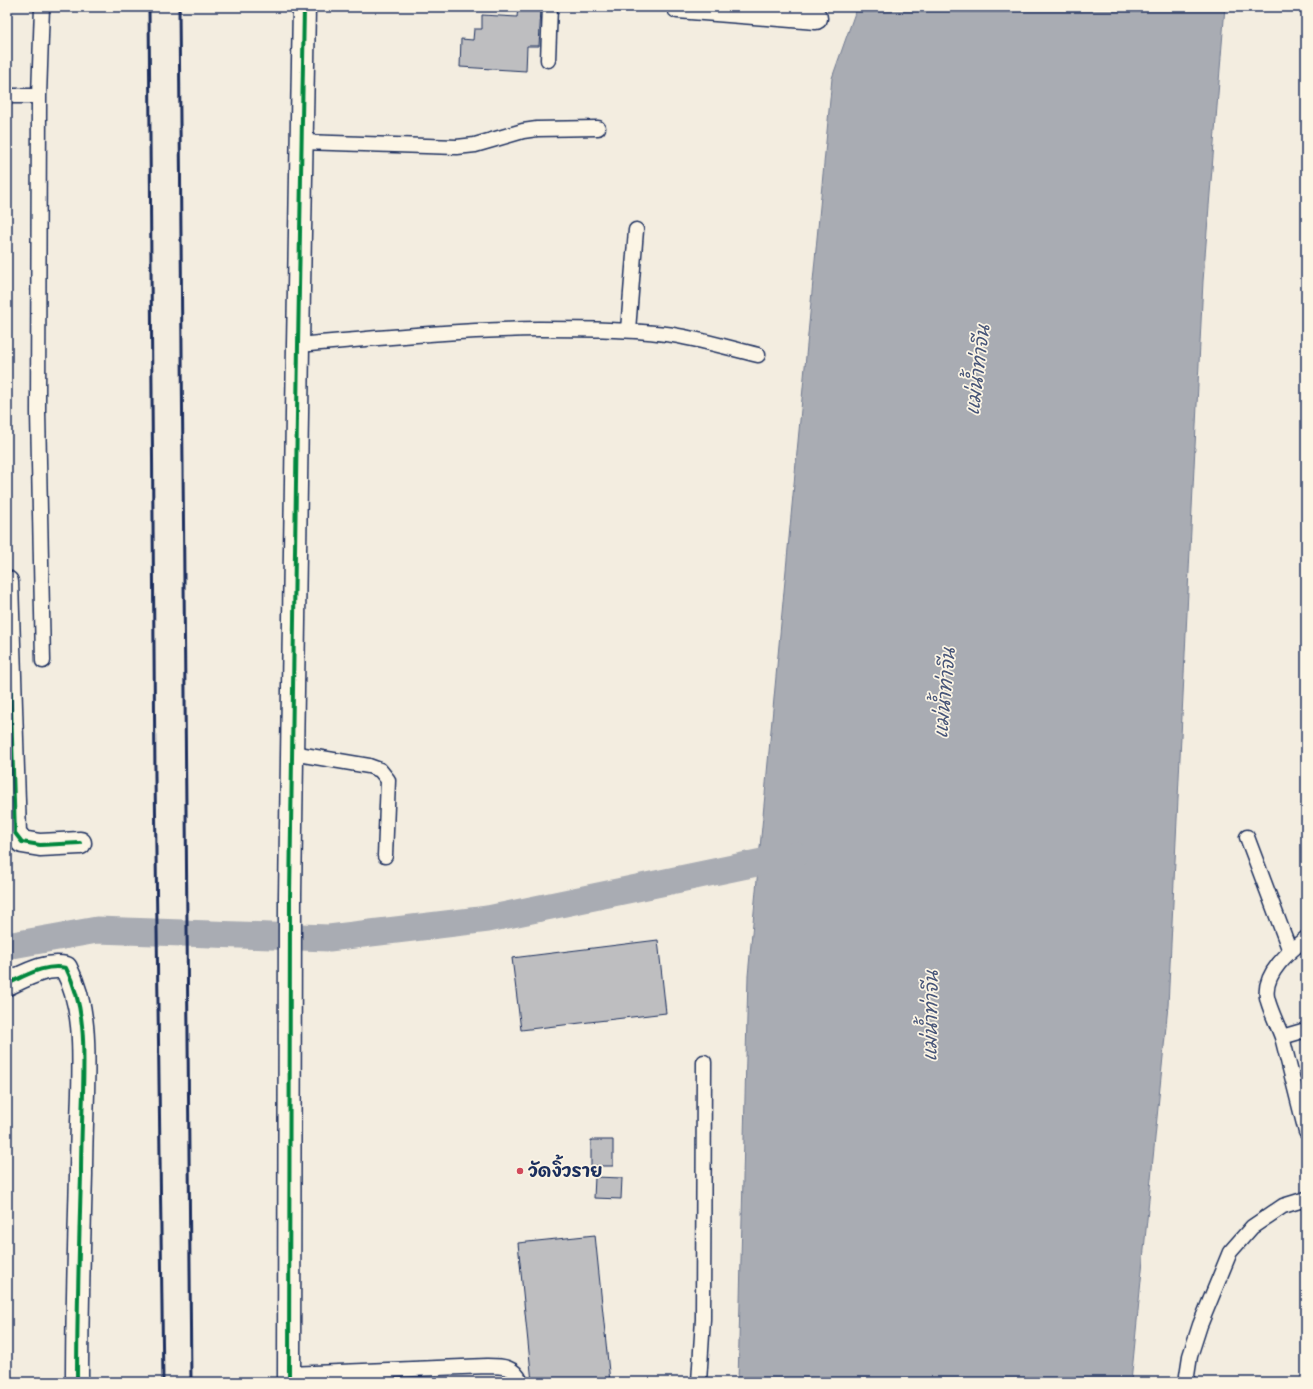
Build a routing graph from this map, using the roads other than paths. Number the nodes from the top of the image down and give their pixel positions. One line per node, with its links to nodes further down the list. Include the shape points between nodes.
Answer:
1 (42, 7): 8 (lane)
2 (304, 7): 10 (street)
3 (550, 7): 6 (lane)
4 (678, 7): 5 (street)
5 (816, 18)
6 (548, 60)
7 (7, 96): 8 (lane)
8 (39, 96): 16 (lane, via 38,412)
9 (598, 128): 10 (lane, via 537,129 457,147)
10 (302, 142): 13 (street)
11 (636, 230): 12 (lane)
12 (628, 330): 13 (lane, via 486,330); 14 (lane, via 668,334)
13 (298, 345): 18 (street)
14 (758, 355)
15 (7, 582): 17 (street)
16 (43, 661)
17 (10, 750): 20 (street, via 15,833 22,842 40,846)
18 (292, 753): 21 (lane, via 380,770 388,780); 30 (street)
19 (1247, 836): 23 (lane)
20 (80, 842)
21 (385, 856)
22 (1306, 938): 23 (lane)
23 (1290, 951): 26 (lane, via 1275,968 1268,982 1267,996)
24 (7, 984): 31 (street, via 48,967 66,968 73,982 81,1013 84,1066)
25 (1306, 1030): 26 (lane)
26 (1282, 1037): 28 (lane)
27 (704, 1062): 33 (lane, via 703,1319)
28 (1306, 1132)
29 (1306, 1199): 34 (lane, via 1283,1206 1252,1227 1230,1252 1200,1325 1190,1356)
30 (289, 1378): 32 (lane, via 505,1366 517,1374)
31 (77, 1382)
32 (521, 1382)
33 (699, 1382)
34 (1186, 1382)

